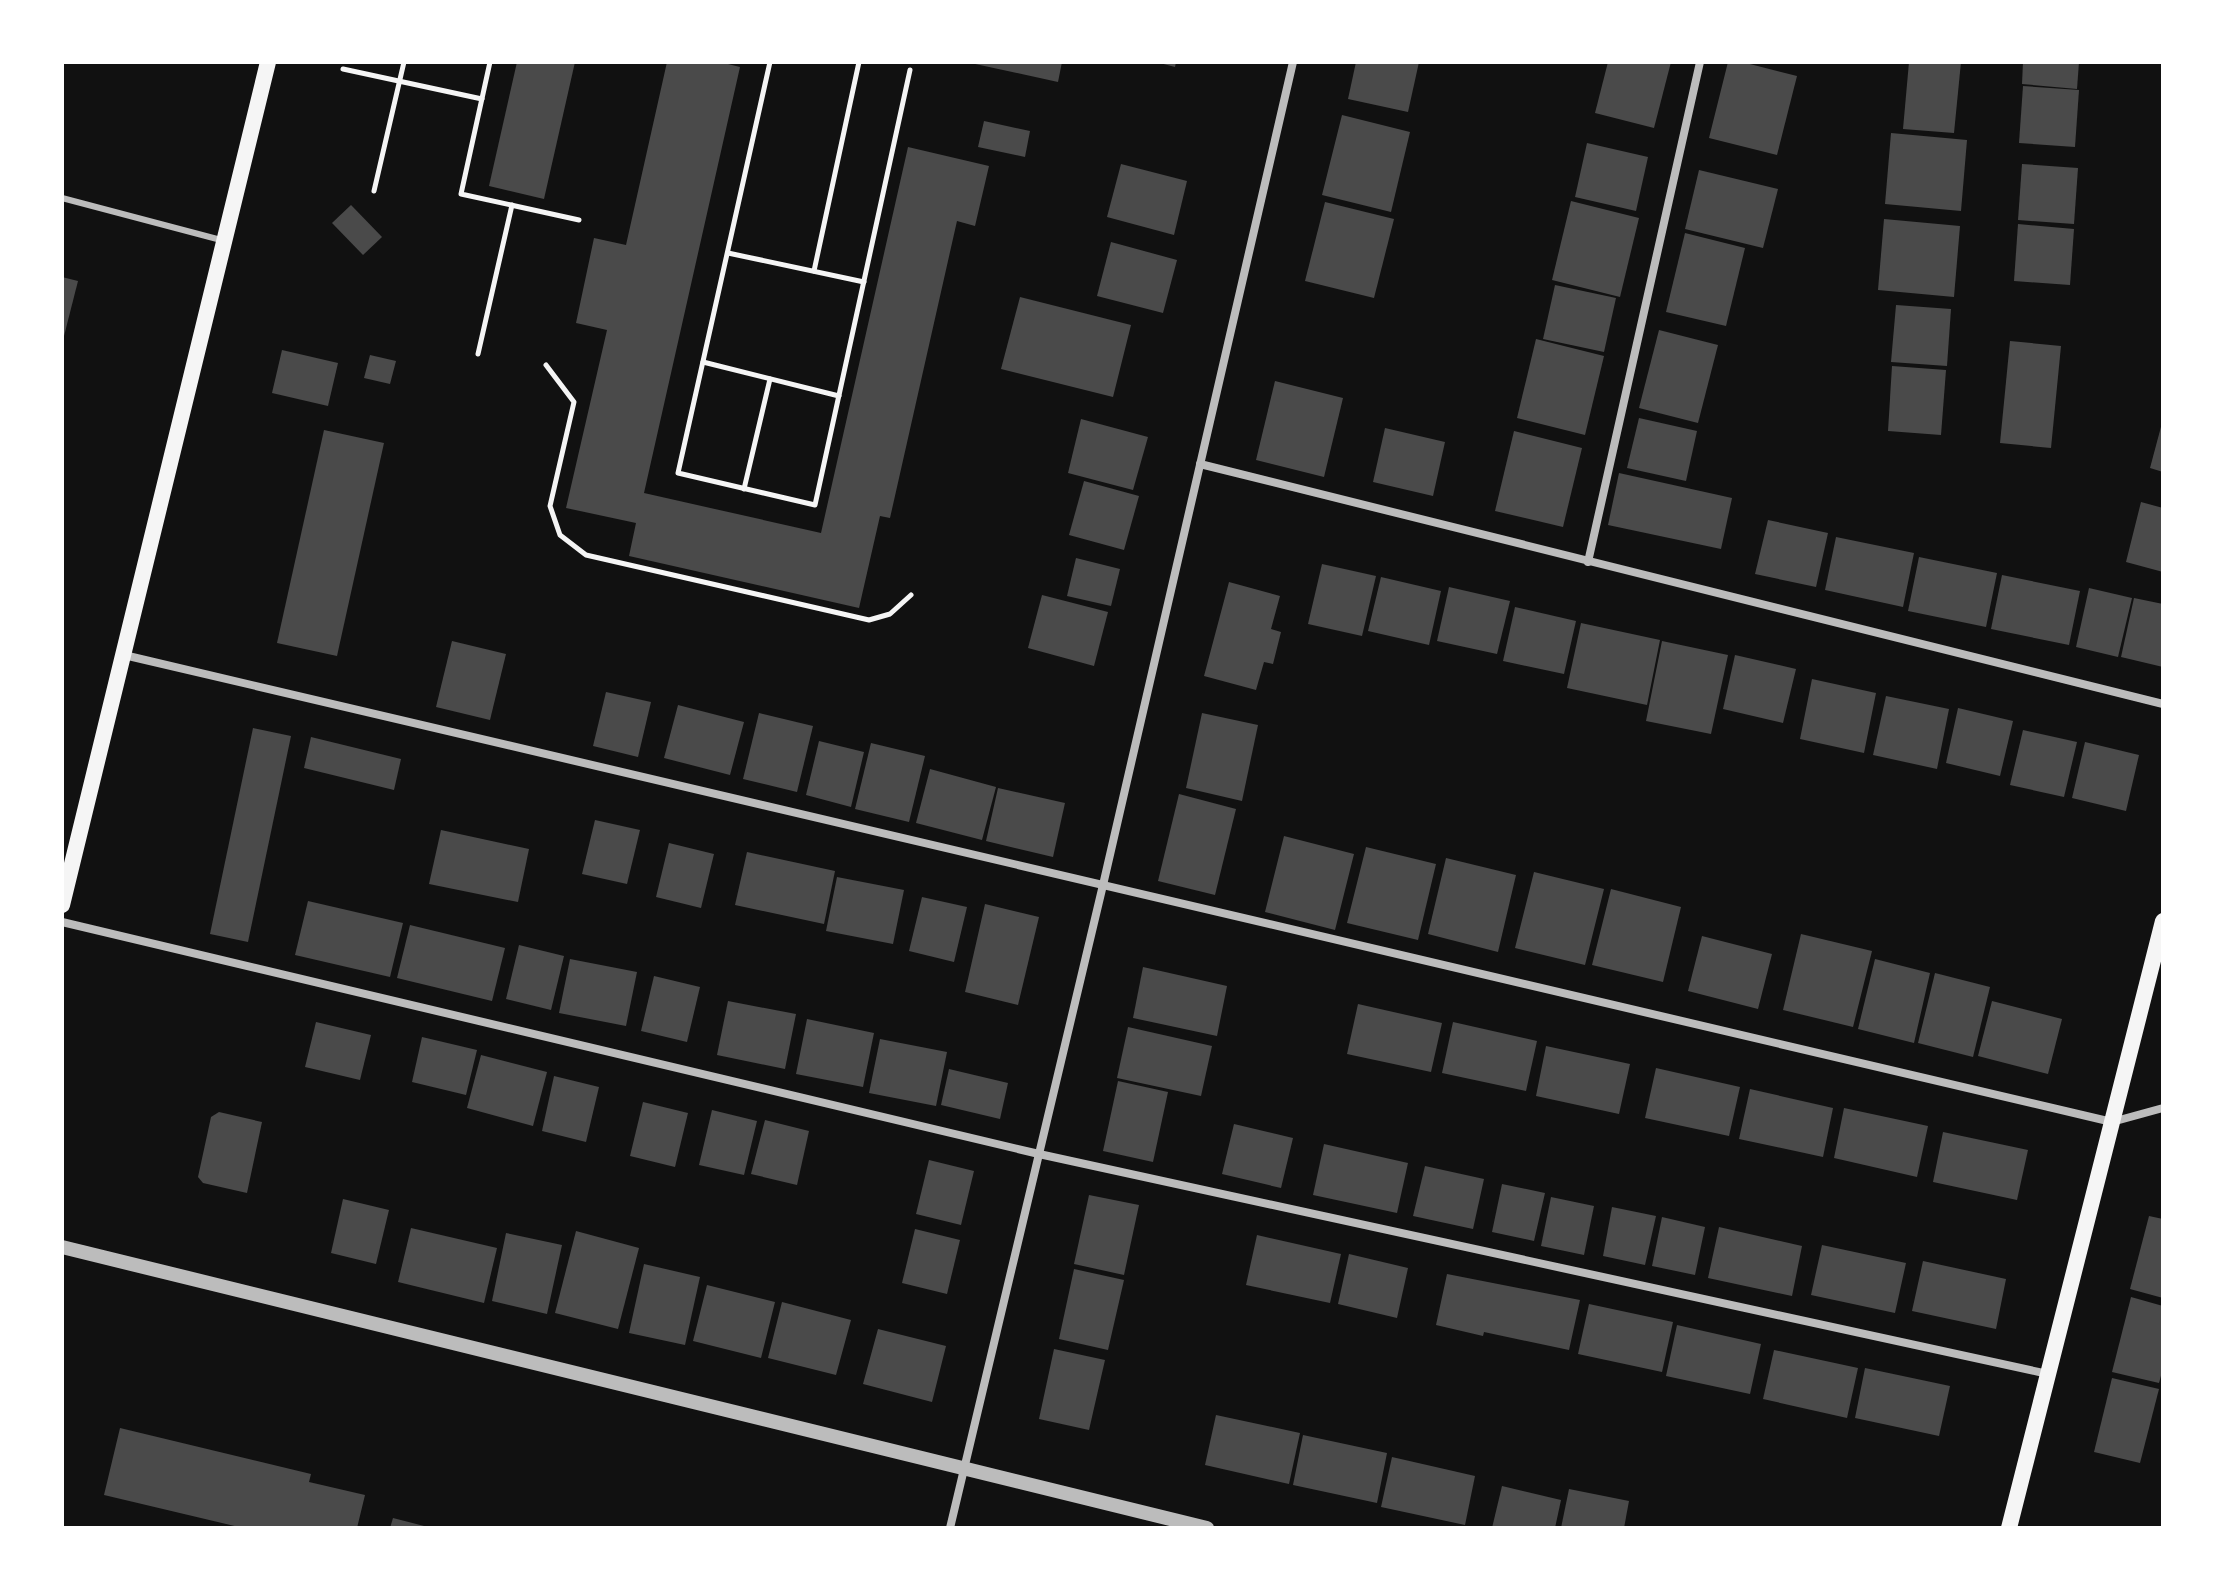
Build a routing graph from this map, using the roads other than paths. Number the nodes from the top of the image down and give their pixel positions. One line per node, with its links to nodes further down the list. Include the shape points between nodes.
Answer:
1 (268, 62): 5 (main road)
2 (1293, 62): 6 (street)
3 (1700, 62): 7 (street)
4 (62, 198): 5 (lane)
5 (224, 241): 8 (main road)
6 (1200, 464): 7 (street); 10 (street)
7 (1588, 562): 9 (street)
8 (123, 655): 10 (street); 11 (main road)
9 (2163, 704)
10 (1103, 885): 15 (street); 16 (street)
11 (62, 905)
12 (2163, 921): 15 (main road)
13 (62, 922): 16 (street)
14 (2163, 1108): 15 (street)
15 (2112, 1122): 18 (main road)
16 (1039, 1154): 18 (street); 19 (street)
17 (62, 1247): 19 (street)
18 (2048, 1374): 22 (main road)
19 (964, 1467): 20 (street); 21 (street)
20 (950, 1528)
21 (1207, 1528)
22 (2009, 1528)

